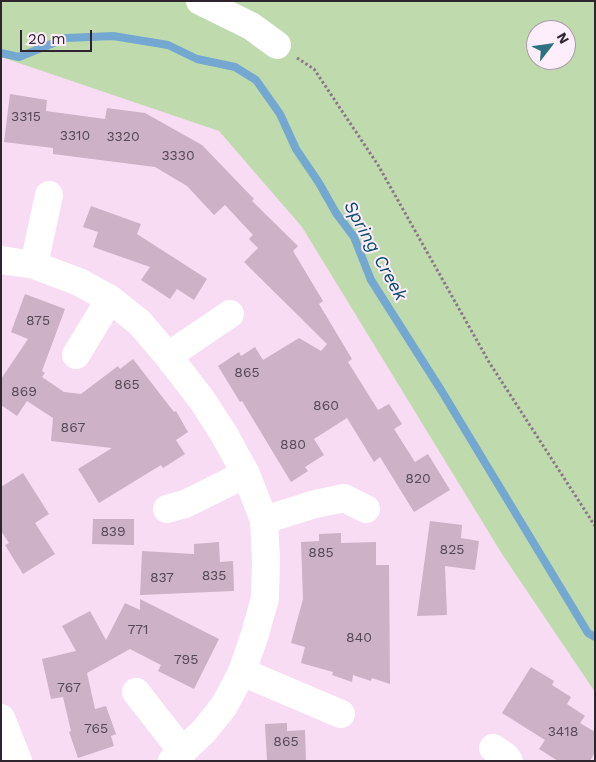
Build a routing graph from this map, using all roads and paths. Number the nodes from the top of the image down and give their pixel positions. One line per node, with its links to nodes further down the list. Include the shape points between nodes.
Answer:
1 (200, 1): 2 (street, via 251,26)
2 (277, 45): 14 (path, via 314,69 378,165 489,362)
3 (49, 195): 5 (street)
4 (1, 260): 5 (street)
5 (34, 265): 6 (street, via 79,282)
6 (110, 299): 8 (street); 9 (street, via 140,323)
7 (230, 314): 9 (street)
8 (76, 355)
9 (168, 356): 10 (street, via 202,400)
10 (246, 474): 11 (street, via 185,504); 13 (street)
11 (166, 509)
12 (366, 509): 13 (street, via 344,498)
13 (264, 520): 15 (street, via 265,598)
14 (595, 526)
15 (242, 672): 17 (street); 19 (street, via 224,706)
16 (136, 692): 19 (street)
17 (340, 714)
18 (1, 718): 20 (street)
19 (178, 756)
20 (18, 761)

